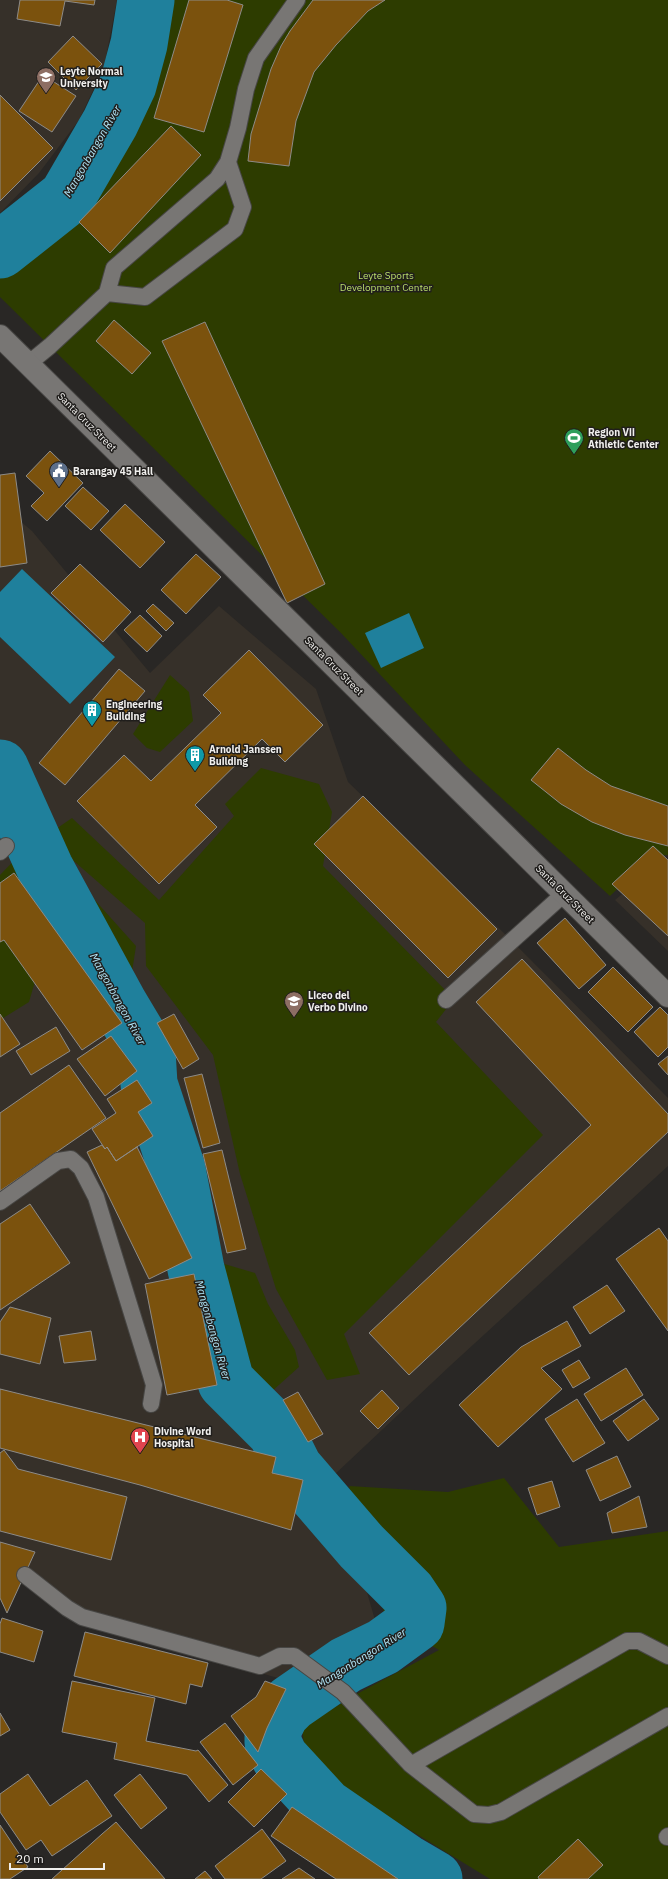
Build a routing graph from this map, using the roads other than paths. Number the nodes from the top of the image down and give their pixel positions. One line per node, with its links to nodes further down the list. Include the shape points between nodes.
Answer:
1 (296, 0): 2 (lane, via 256,58)
2 (228, 162): 3 (lane, via 217,179 114,268); 3 (lane, via 243,207 235,229 144,297)
3 (107, 293): 5 (lane)
4 (0, 336): 5 (street, Santa Cruz Street)
5 (28, 364): 6 (street, Santa Cruz Street)
6 (565, 893): 7 (street, Santa Cruz Street); 8 (lane)
7 (668, 996)
8 (446, 1000)
9 (0, 1202): 10 (lane, via 58,1161 71,1159 81,1168 96,1197 154,1385)
10 (151, 1404)
11 (25, 1575): 14 (lane, via 82,1617 260,1666 280,1656 294,1656 343,1692)
12 (668, 1656): 14 (lane, via 639,1641 627,1641)
13 (668, 1716): 14 (lane, via 501,1812 488,1815 474,1814)
14 (411, 1765)

